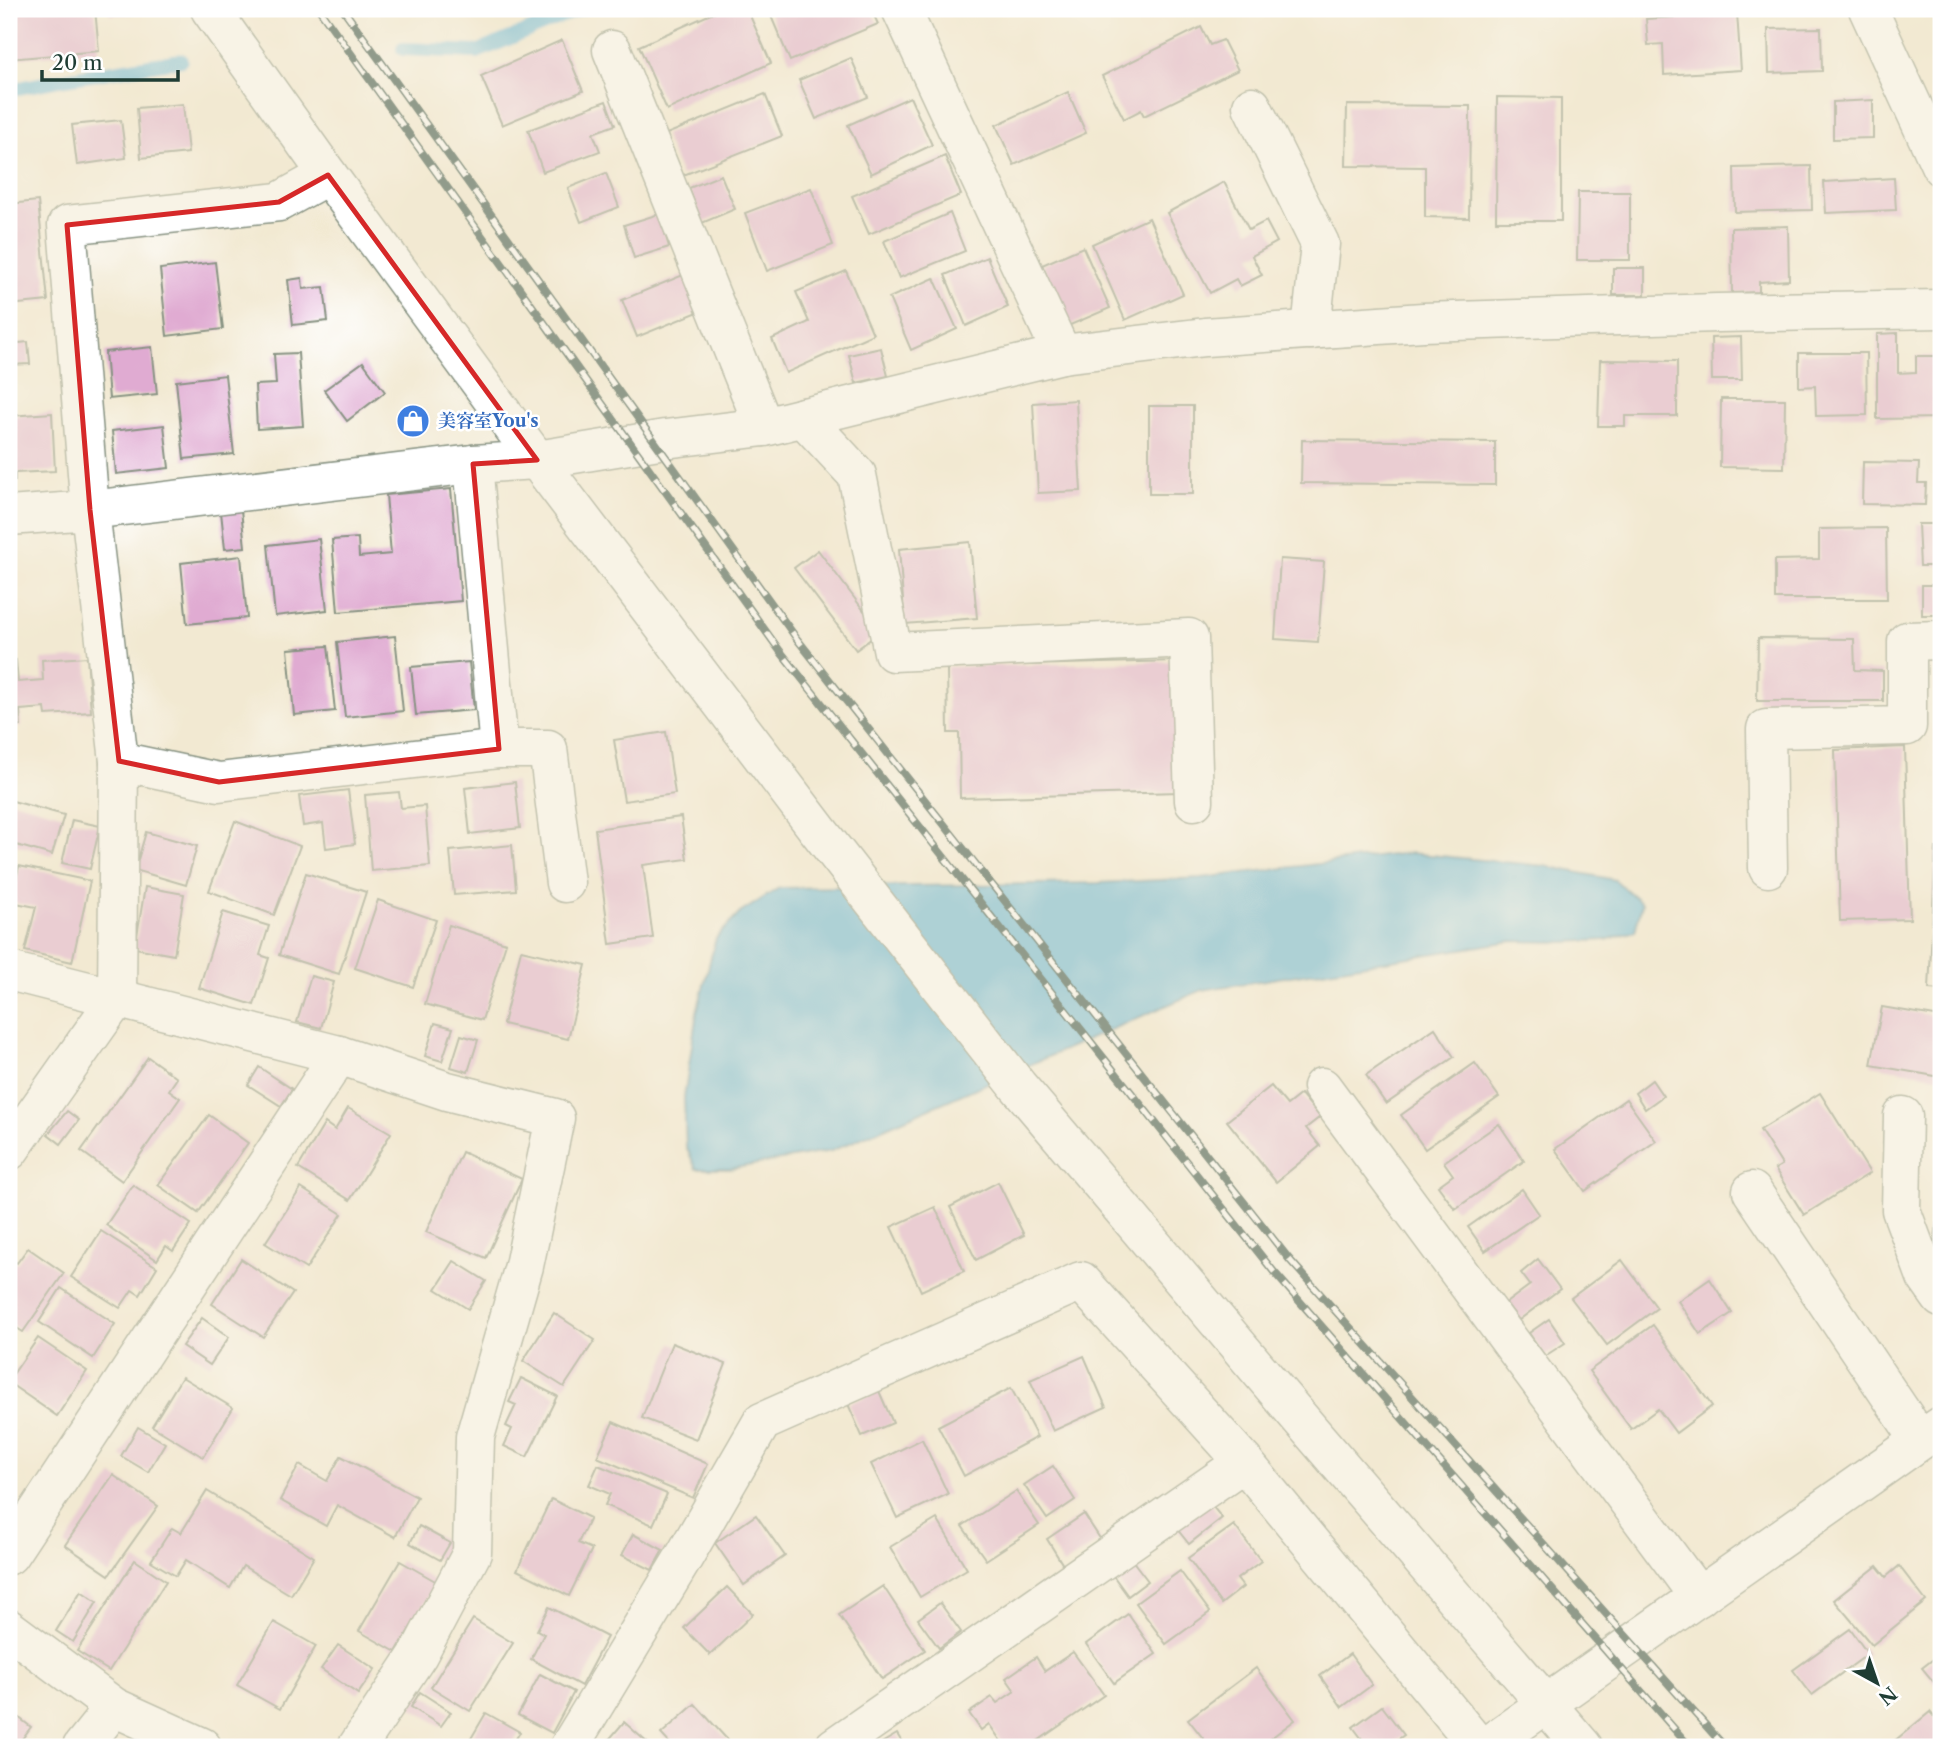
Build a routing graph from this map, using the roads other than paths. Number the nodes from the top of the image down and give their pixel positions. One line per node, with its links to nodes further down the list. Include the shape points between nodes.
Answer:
1 (210, 9): 7 (street)
2 (901, 9): 10 (street)
3 (1868, 9): 6 (street)
4 (612, 50): 12 (street)
5 (1252, 106): 9 (street, via 1320,244)
6 (1941, 167)
7 (328, 175): 13 (street); 15 (street, via 279,202 67,225)
8 (1941, 309): 9 (street, via 1436,321)
9 (1311, 330): 10 (street)
10 (1062, 354): 11 (street)
11 (803, 416): 12 (street); 20 (street, via 857,475 892,652 1189,638)
12 (764, 427): 13 (street)
13 (537, 460): 14 (street); 36 (street, via 1018,1086)
14 (473, 464): 15 (street); 18 (street)
15 (90, 510): 16 (street); 19 (street)
16 (9, 516)
17 (1941, 640): 21 (street, via 1907,641 1908,726 1766,729)
18 (499, 749): 19 (street, via 219,782); 22 (street, via 548,749)
19 (119, 761): 24 (street)
20 (1194, 801)
21 (1768, 868)
22 (565, 883)
23 (9, 971): 24 (street)
24 (117, 999): 25 (street); 28 (street)
25 (340, 1055): 33 (street); 40 (street, via 446,1091 555,1118 524,1266 475,1437 472,1553 418,1655)
26 (1322, 1087): 34 (street)
27 (1903, 1116): 30 (street, via 1901,1210 1926,1278)
28 (9, 1151)
29 (1752, 1191): 31 (street)
30 (1941, 1298)
31 (1931, 1433): 34 (street)
32 (1244, 1462): 41 (street, via 1081,1281 762,1422); 42 (street); 43 (street)
33 (9, 1555)
34 (1699, 1597): 36 (street)
35 (9, 1629): 37 (street)
36 (1546, 1705): 44 (street); 45 (street)
37 (114, 1707): 38 (street); 39 (street)
38 (82, 1747)
39 (202, 1747)
40 (357, 1747)
41 (569, 1747)
42 (834, 1747)
43 (1479, 1747)
44 (1485, 1747)
45 (1583, 1747)

